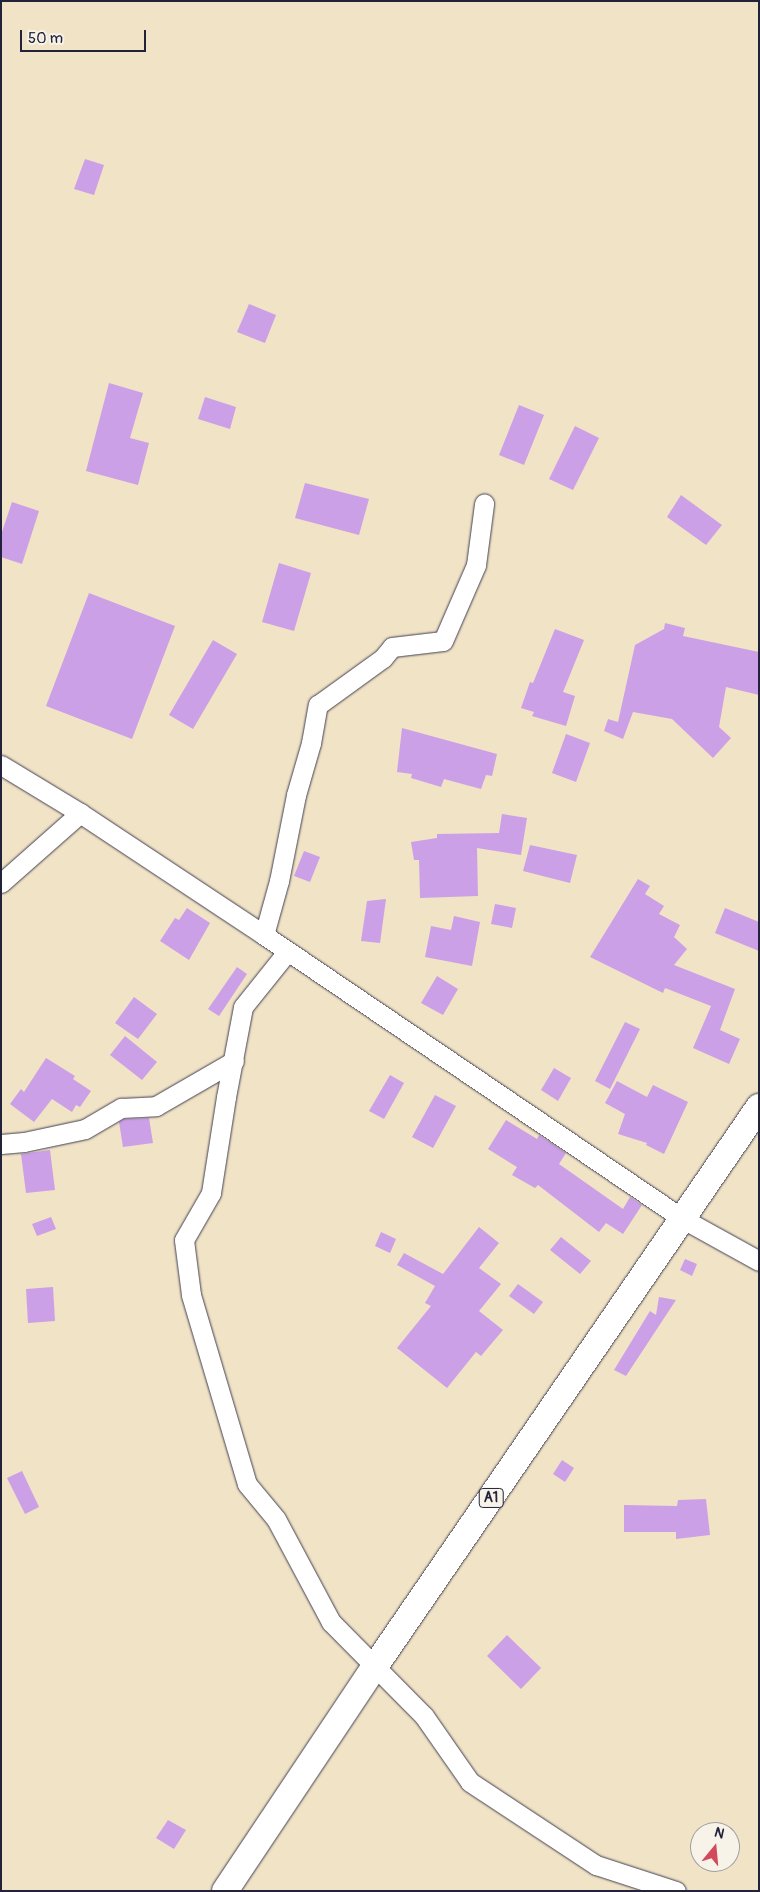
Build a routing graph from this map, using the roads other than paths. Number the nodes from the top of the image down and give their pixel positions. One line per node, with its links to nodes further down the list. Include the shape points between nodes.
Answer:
1 (484, 504): 5 (street, via 476,565 443,641 392,647 384,658 318,706)
2 (1, 765): 3 (street)
3 (80, 813): 4 (street); 5 (street)
4 (1, 883)
5 (264, 935): 6 (street)
6 (287, 952): 7 (street, via 243,1007); 10 (street)
7 (234, 1061): 9 (street, via 156,1106 121,1108 84,1129); 12 (street, via 211,1193 184,1240 190,1294 247,1484 276,1518 331,1622)
8 (759, 1107): 10 (highway, A1)
9 (1, 1144)
10 (683, 1219): 11 (street); 12 (highway, A1)
11 (759, 1261)
12 (376, 1665): 13 (highway, A1); 14 (street, via 424,1716 470,1782 596,1865)
13 (225, 1891)
14 (676, 1891)

